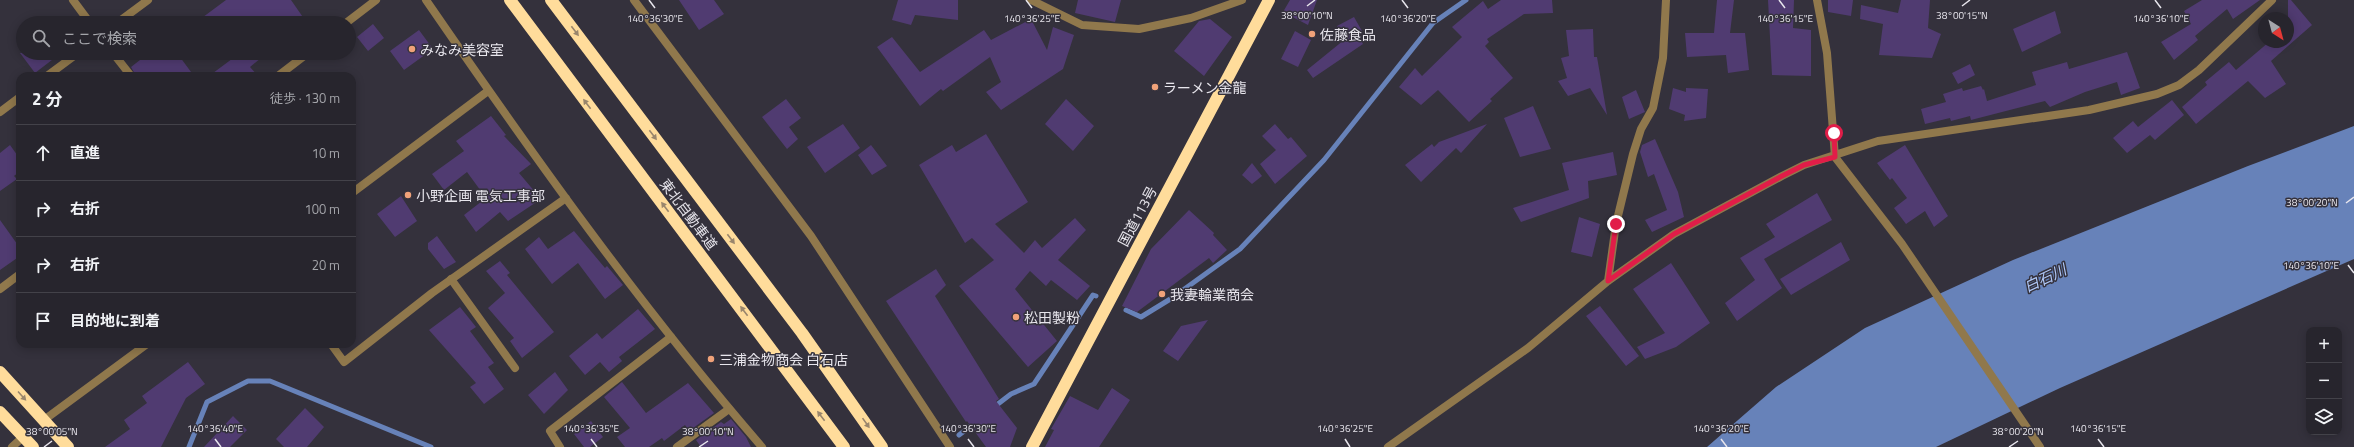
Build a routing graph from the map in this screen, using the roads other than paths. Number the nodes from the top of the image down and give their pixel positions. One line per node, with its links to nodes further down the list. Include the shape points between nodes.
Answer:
1 (73, 0): 14 (street)
2 (148, 0): 15 (street)
3 (376, 0): 16 (street)
4 (426, 0): 23 (street)
5 (510, 0): 48 (highway, 東北自動車道, one-way to 5)
6 (551, 0): 49 (highway, 東北自動車道, one-way to 49, via 802,333)
7 (634, 0): 50 (street, via 811,236)
8 (1031, 0): 9 (street, via 1082,25 1139,29 1191,18)
9 (1242, 0)
10 (1268, 0): 51 (highway, 国道113号)
11 (1666, 0): 31 (street, via 1663,58 1653,108 1641,129 1633,154 1616,224)
12 (1817, 0): 26 (street, via 1829,69)
13 (2272, 0): 26 (street, via 2199,70 2179,85 2157,94 2090,110 1878,141)
14 (85, 16)
15 (126, 16)
16 (355, 16)
17 (69, 60): 20 (street)
18 (118, 60): 21 (street)
19 (299, 60): 22 (street)
20 (53, 72)
21 (128, 72)
22 (283, 72)
23 (488, 90): 27 (street); 28 (street)
24 (16, 100): 25 (street)
25 (0, 112)
26 (1835, 157): 31 (street, via 1804,165 1787,173 1674,234); 53 (street, via 1911,258)
27 (356, 190)
28 (566, 198): 30 (street); 33 (street)
29 (16, 277): 32 (street)
30 (451, 279): 35 (street, via 344,362); 36 (street)
31 (1608, 281): 52 (street, via 1528,348)
32 (0, 289)
33 (671, 337): 38 (street); 45 (street, via 550,431)
34 (142, 348): 40 (street)
35 (333, 348)
36 (515, 368)
37 (0, 372): 40 (highway, one-way to 40)
38 (729, 409): 46 (street); 47 (street)
39 (0, 412): 41 (highway)
40 (44, 420): 44 (highway)
41 (23, 437): 42 (street); 43 (highway)
42 (12, 447)
43 (33, 447)
44 (68, 447)
45 (560, 447)
46 (677, 447)
47 (762, 447)
48 (844, 447)
49 (882, 447)
50 (950, 447)
51 (1032, 447)
52 (1388, 447)
53 (2040, 447)

